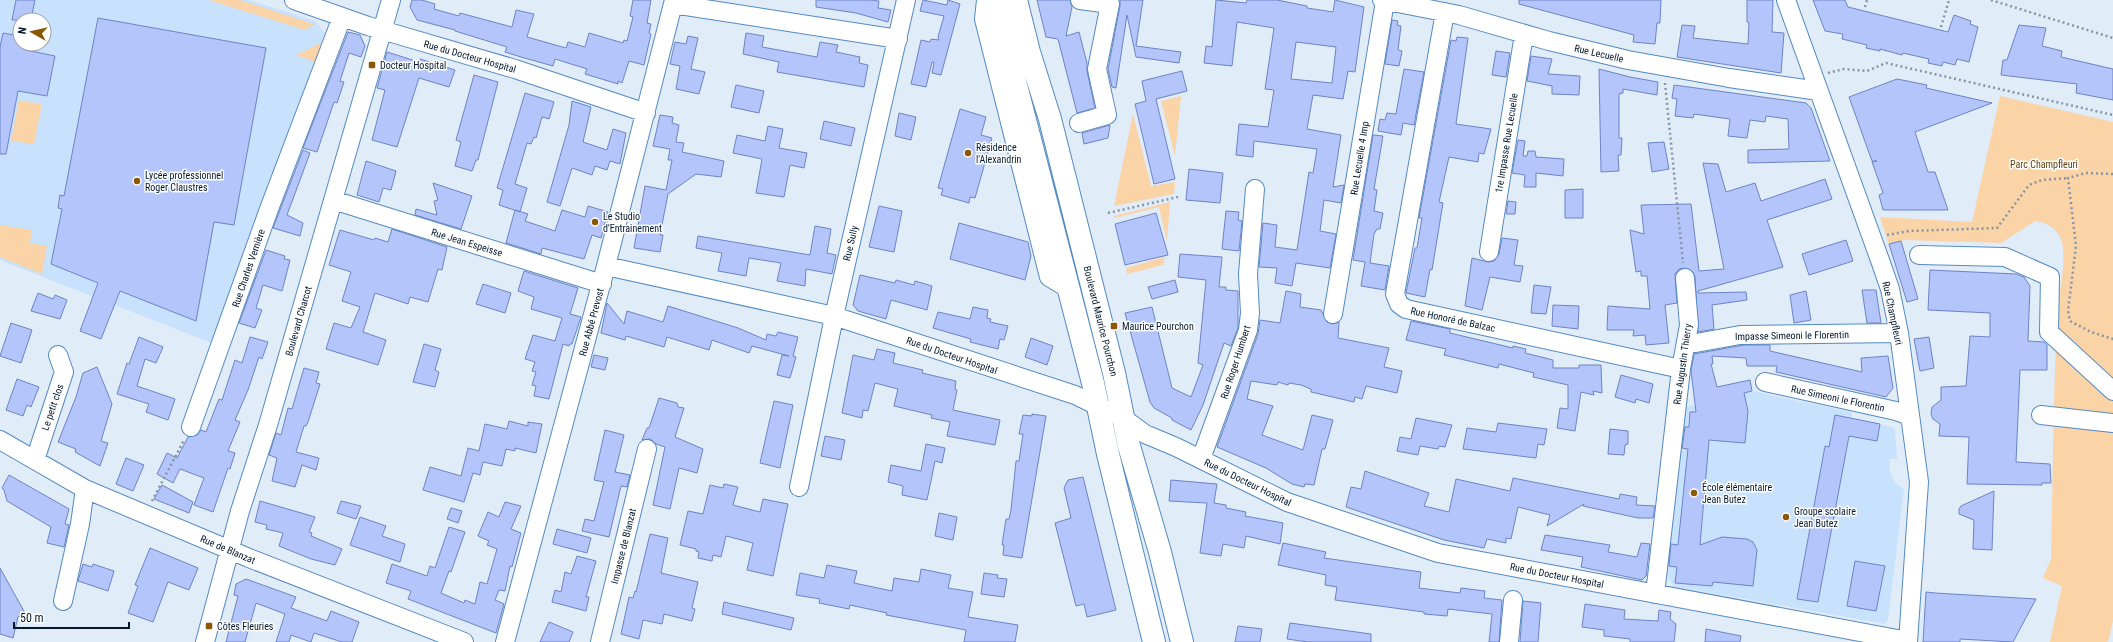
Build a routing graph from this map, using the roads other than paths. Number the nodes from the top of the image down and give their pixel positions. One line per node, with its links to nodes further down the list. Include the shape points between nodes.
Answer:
1 (294, 0): 13 (street, Rue du Docteur Hospital)
2 (390, 0): 14 (street, Boulevard Charcot)
3 (906, 0): 16 (street, Rue Sully)
4 (986, 0): 27 (street, via 984,19 1049,277)
5 (994, 0): 27 (main road)
6 (1016, 0): 39 (main road, Boulevard Maurice Pourchon, via 1050,119)
7 (1080, 0): 19 (street, via 1110,4 1097,69 1107,115)
8 (1383, 0): 11 (street, Rue Lecuelle); 28 (street, Rue Lecuelle 4 Imp)
9 (1786, 0): 17 (street, Rue Champfleuri)
10 (673, 2): 16 (street); 18 (street, Rue Abbé Prevost)
11 (1404, 3): 12 (street, Rue Lecuelle)
12 (1445, 12): 15 (street, Rue Lecuelle); 33 (street, Rue Honoré de Balzac, via 1395,294 1399,304 1406,309)
13 (342, 17): 14 (street, Rue du Docteur Hospital); 41 (street, Rue Charles Vernière, via 269,209)
14 (382, 30): 18 (street, Rue du Docteur Hospital, via 515,68); 21 (street, Boulevard Charcot)
15 (1524, 34): 17 (street, Rue Lecuelle, via 1642,63); 22 (street, 1re Impasse Rue Lecuelle)
16 (898, 40): 29 (street, Rue Sully)
17 (1817, 84): 30 (street, Rue Champfleuri, via 1890,289)
18 (646, 113): 24 (street, Rue Abbé Prevost)
19 (1079, 123)
20 (1255, 189): 44 (street, Rue Roger Humbert, via 1248,274 1248,330)
21 (333, 200): 26 (street, Rue Jean Espeisse); 48 (street, Boulevard Charcot)
22 (1489, 252)
23 (1919, 255): 35 (street, via 2005,257 2050,277 2049,332)
24 (606, 266): 26 (street, Rue Abbé Prevost); 29 (street, Rue du Docteur Hospital)
25 (1685, 278): 31 (street, Rue Augustin Thierry, via 1689,325)
26 (602, 284): 54 (street, Rue Abbé Prevost)
27 (1068, 289): 36 (main road)
28 (1333, 314)
29 (834, 316): 36 (street, Rue du Docteur Hospital); 46 (street, Rue Sully)
30 (1899, 333): 31 (street, Impasse Simeoni le Florentin, via 1740,335); 38 (street, Rue Champfleuri)
31 (1687, 343): 33 (street, Rue Augustin Thierry)
32 (58, 354): 45 (street, Le petit clos, via 64,372)
33 (1681, 369): 49 (street, Rue Augustin Thierry)
34 (1765, 382): 38 (street, Rue Simeoni le Florentin)
35 (2113, 391)
36 (1097, 404): 39 (street, Rue du Docteur Hospital); 56 (main road)
37 (2041, 415): 40 (street)
38 (1910, 416): 59 (street, Rue Champfleuri, via 1918,482)
39 (1123, 418): 44 (street, Rue du Docteur Hospital, via 1144,434); 57 (main road, Boulevard Maurice Pourchon)
40 (2113, 423)
41 (191, 427)
42 (0, 440): 45 (street, Rue de Blanzat)
43 (647, 450): 55 (street, Impasse de Blanzat)
44 (1201, 459): 49 (street, Rue du Docteur Hospital, via 1287,502 1438,553)
45 (35, 460): 47 (street, Rue de Blanzat)
46 (800, 487)
47 (85, 489): 48 (street, Rue de Blanzat); 51 (street)
48 (230, 550): 52 (street, Boulevard Charcot); 53 (street, Rue de Blanzat)
49 (1655, 594): 59 (street, Rue du Docteur Hospital)
50 (1513, 600): 58 (street)
51 (63, 601)
52 (205, 642)
53 (464, 642)
54 (505, 642)
55 (600, 642)
56 (1154, 642)
57 (1182, 642)
58 (1509, 642)
59 (1908, 642)

